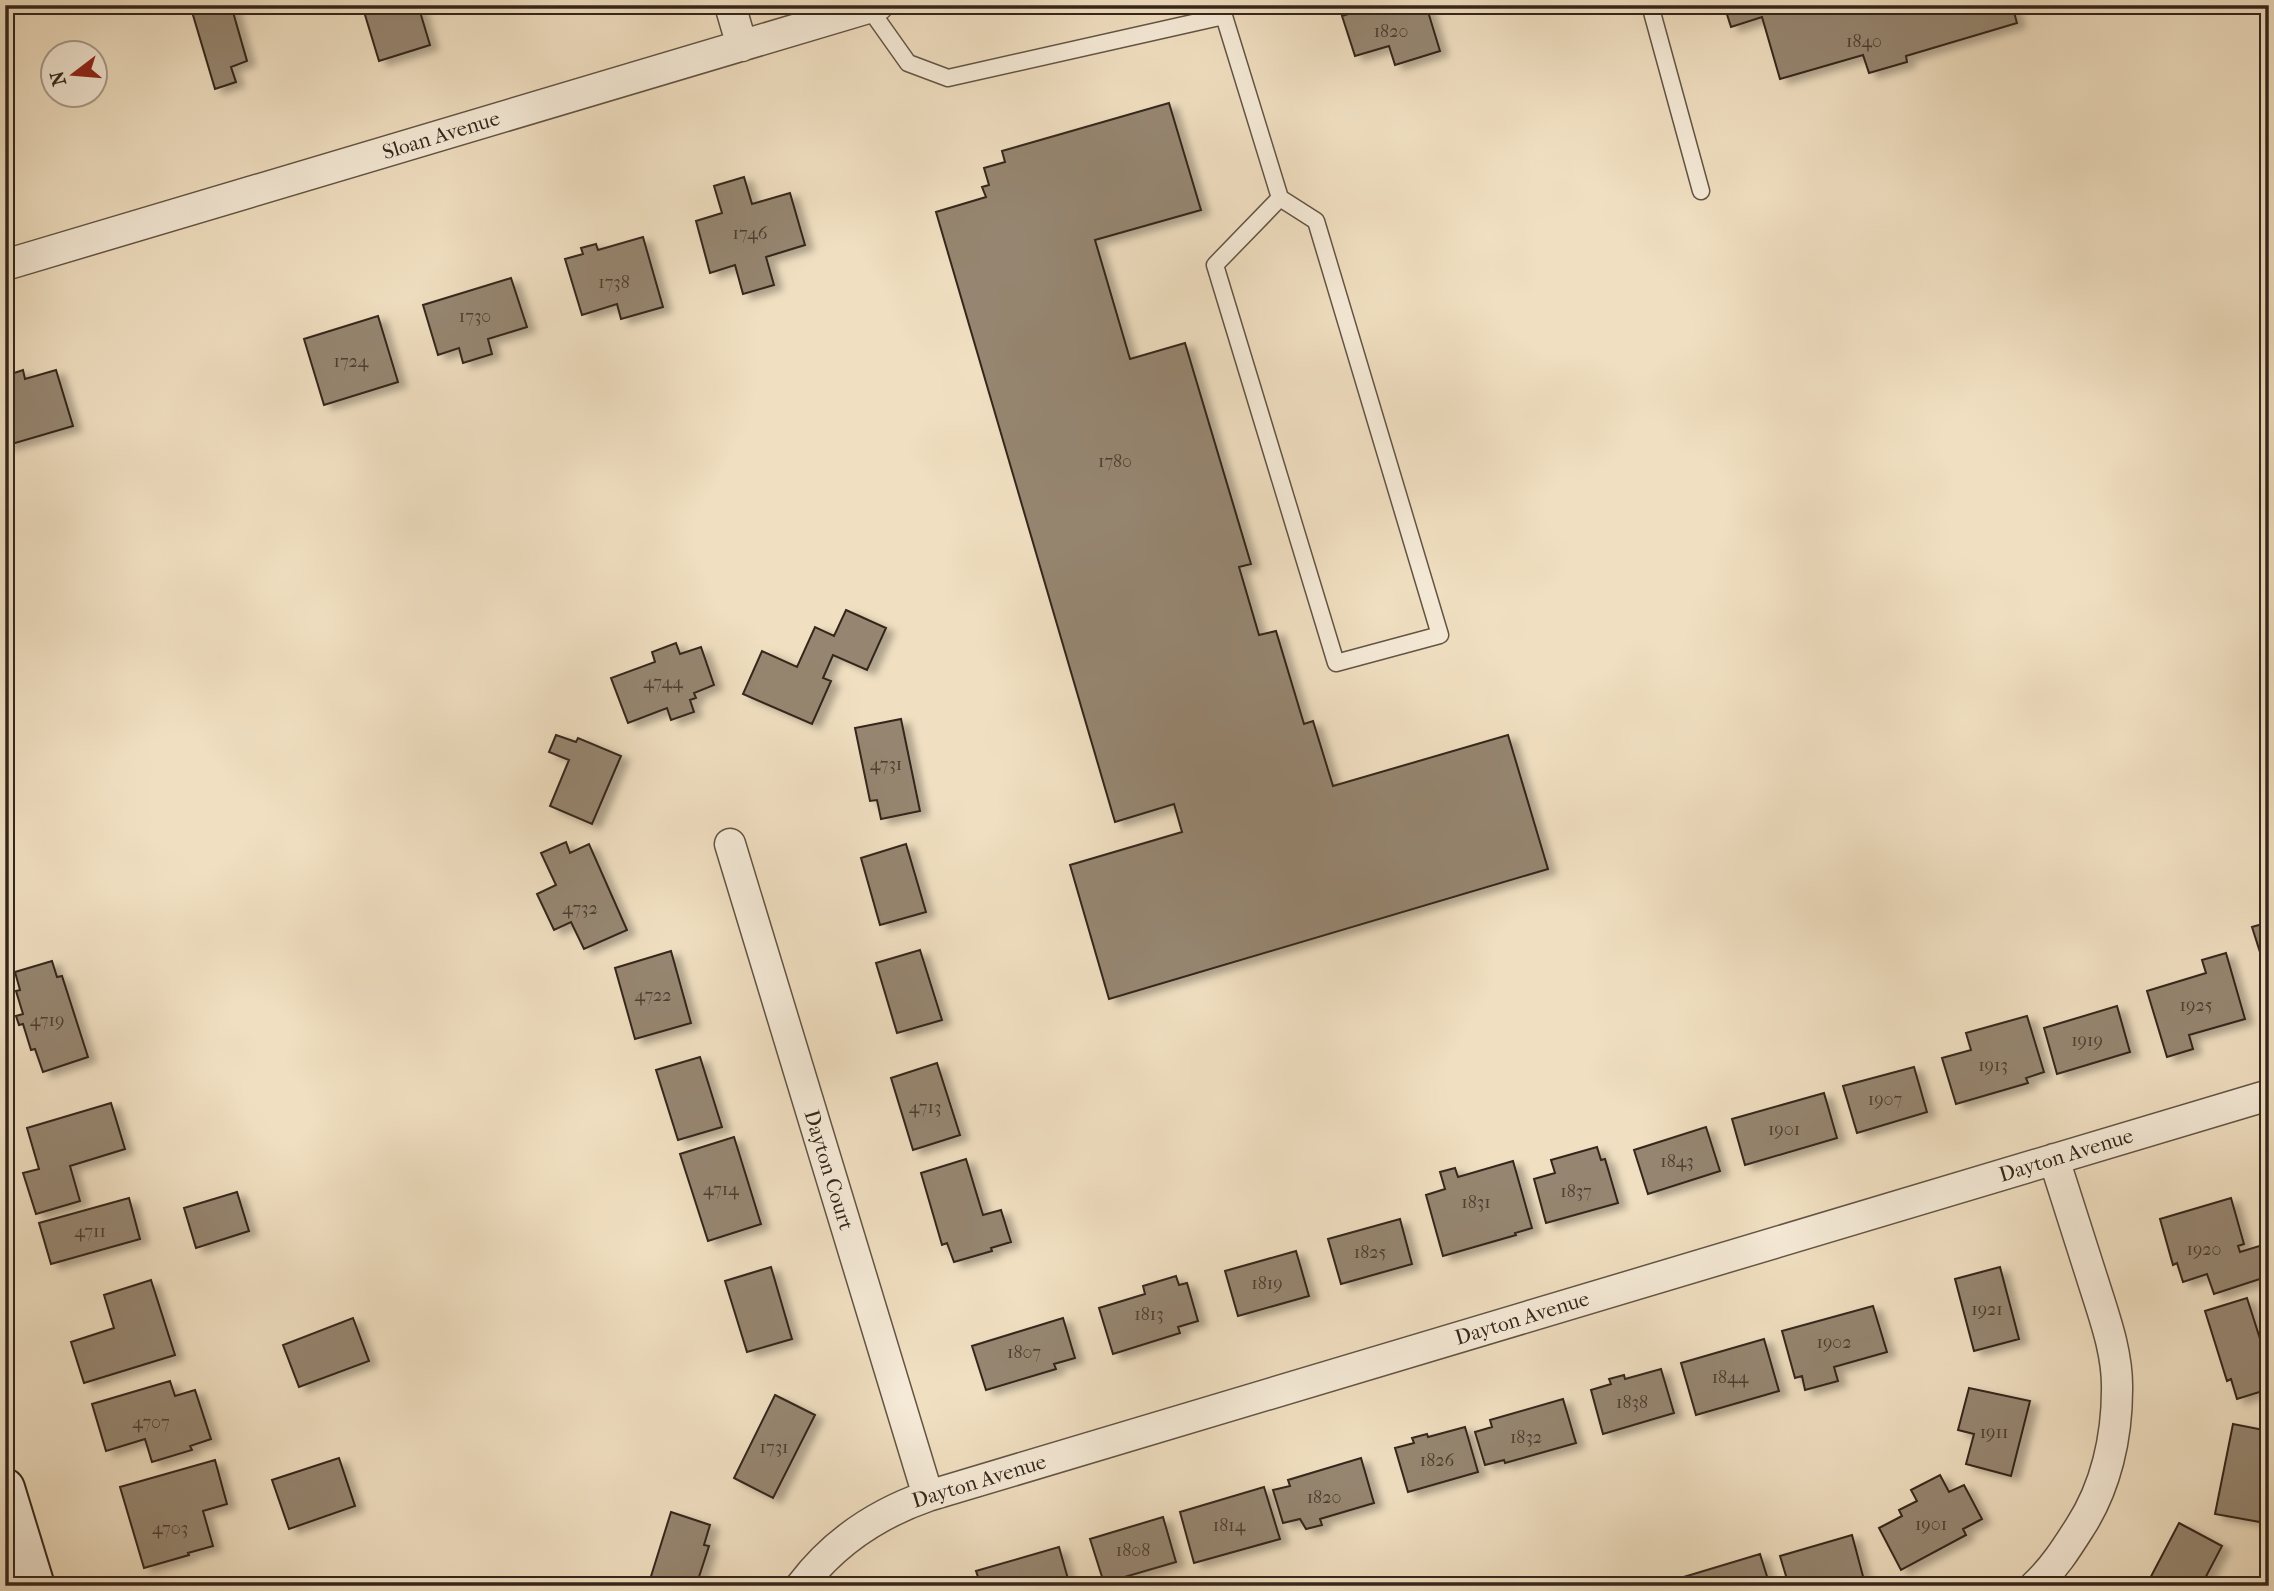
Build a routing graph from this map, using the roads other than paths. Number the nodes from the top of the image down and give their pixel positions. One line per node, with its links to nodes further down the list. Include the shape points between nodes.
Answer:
1 (730, 5): 5 (street)
2 (1650, 5): 6 (lane)
3 (874, 6): 4 (lane, via 908,64 948,78); 5 (street, Sloan Avenue)
4 (1223, 11): 7 (lane)
5 (742, 46): 8 (street, Sloan Avenue)
6 (1701, 191)
7 (1280, 198): 7 (lane, via 1317,221 1440,635 1336,663 1215,265)
8 (5, 265)
9 (730, 844): 13 (street, Dayton Court)
10 (2269, 1095): 11 (street, Dayton Avenue)
11 (2054, 1159): 13 (street, Dayton Avenue); 16 (street, via 2104,1316 2118,1388 2115,1431 2099,1492 2062,1558)
12 (5, 1488): 14 (street)
13 (928, 1496): 15 (street, Dayton Avenue, via 877,1517 848,1536)
14 (35, 1586)
15 (801, 1586)
16 (2035, 1586)

